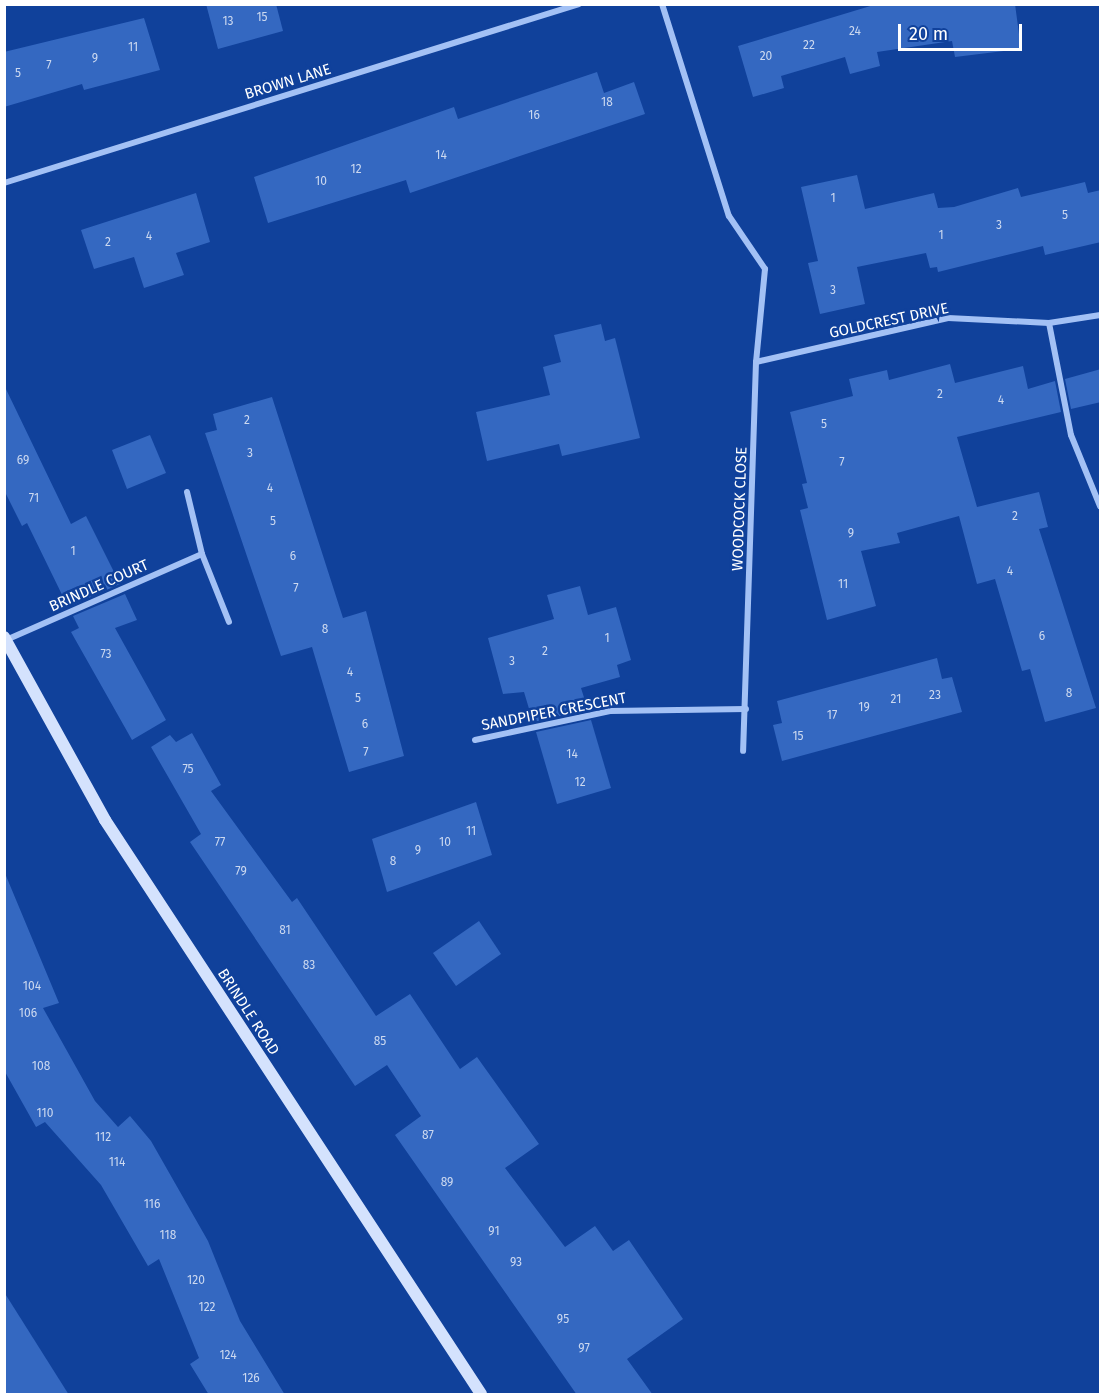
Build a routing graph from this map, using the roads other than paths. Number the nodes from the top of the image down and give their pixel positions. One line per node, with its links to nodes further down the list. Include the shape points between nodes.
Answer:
1 (579, 4): 3 (street, BROWN LANE)
2 (662, 4): 6 (street, WOODCOCK CLOSE, via 729,216 765,268)
3 (4, 183)
4 (1101, 315): 5 (street, GOLDCREST DRIVE)
5 (1049, 323): 6 (street, GOLDCREST DRIVE, via 948,318); 8 (street, via 1071,435)
6 (756, 362): 12 (street, WOODCOCK CLOSE)
7 (187, 492): 9 (street)
8 (1101, 506)
9 (202, 554): 10 (street); 11 (street, BRINDLE COURT)
10 (229, 622)
11 (5, 639): 15 (street, BRINDLE ROAD, via 105,820)
12 (746, 709): 13 (street, SANDPIPER CRESCENT, via 610,711); 14 (street, WOODCOCK CLOSE)
13 (476, 740)
14 (743, 751)
15 (481, 1395)

